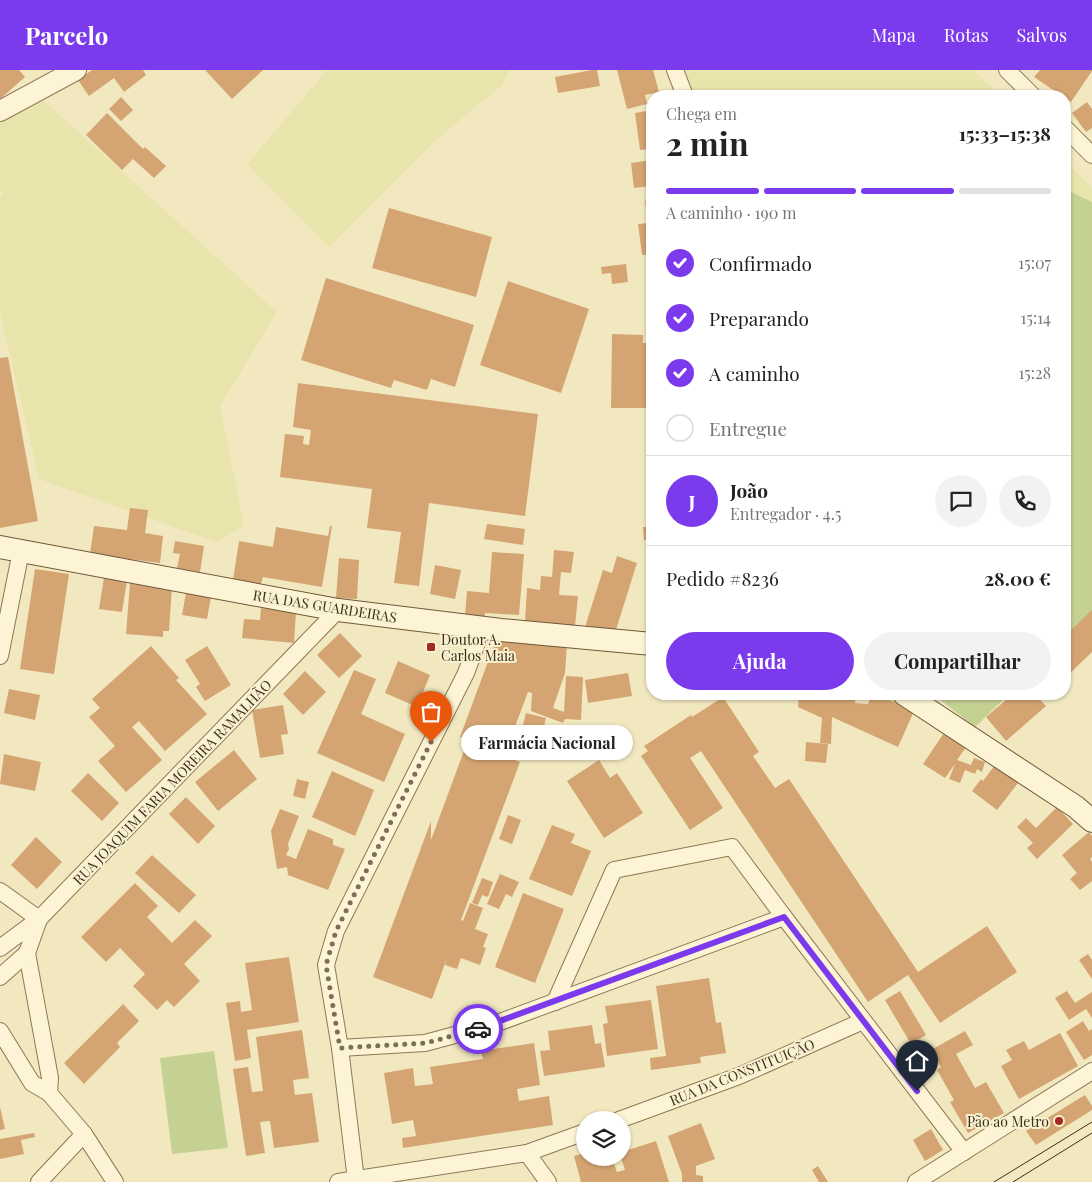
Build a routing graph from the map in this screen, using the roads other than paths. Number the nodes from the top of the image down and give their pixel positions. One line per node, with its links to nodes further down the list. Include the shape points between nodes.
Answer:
1 (76, 70): 6 (street)
2 (675, 70): 4 (street)
3 (1007, 70): 5 (street)
4 (683, 90)
5 (1027, 90)
6 (0, 111)
7 (1071, 134): 8 (street)
8 (1092, 155)
9 (10, 549): 10 (main road, RUA DAS GUARDEIRAS); 13 (street)
10 (338, 610): 11 (main road, RUA DAS GUARDEIRAS); 18 (street, RUA JOAQUIM FARIA MOREIRA RAMALHÃO)
11 (479, 627): 12 (main road, RUA DAS GUARDEIRAS); 25 (street, via 466,673 336,931 326,965)
12 (646, 643)
13 (0, 656)
14 (913, 700): 15 (main road, via 1076,807)
15 (1092, 821)
16 (0, 891): 18 (street)
17 (784, 917): 22 (street); 22 (street, via 732,847 614,870); 23 (street)
18 (39, 919): 19 (street, RUA JOAQUIM FARIA MOREIRA RAMALHÃO); 20 (street)
19 (0, 948)
20 (27, 953): 21 (street); 27 (street, via 50,1078)
21 (0, 976)
22 (555, 1002): 25 (street, via 492,1025 426,1043)
23 (863, 1021): 28 (street, RUA DA CONSTITUIÇÃO, via 739,1076); 31 (street)
24 (0, 1031): 27 (street, via 32,1083)
25 (340, 1048): 33 (street)
26 (1092, 1071): 31 (street)
27 (49, 1092): 29 (street)
28 (631, 1116)
29 (84, 1134): 34 (street); 35 (street)
30 (576, 1135): 32 (street)
31 (964, 1152): 38 (street)
32 (527, 1154): 33 (street); 37 (street)
33 (356, 1180): 36 (street)
34 (39, 1182)
35 (115, 1182)
36 (338, 1182)
37 (548, 1182)
38 (916, 1182)

